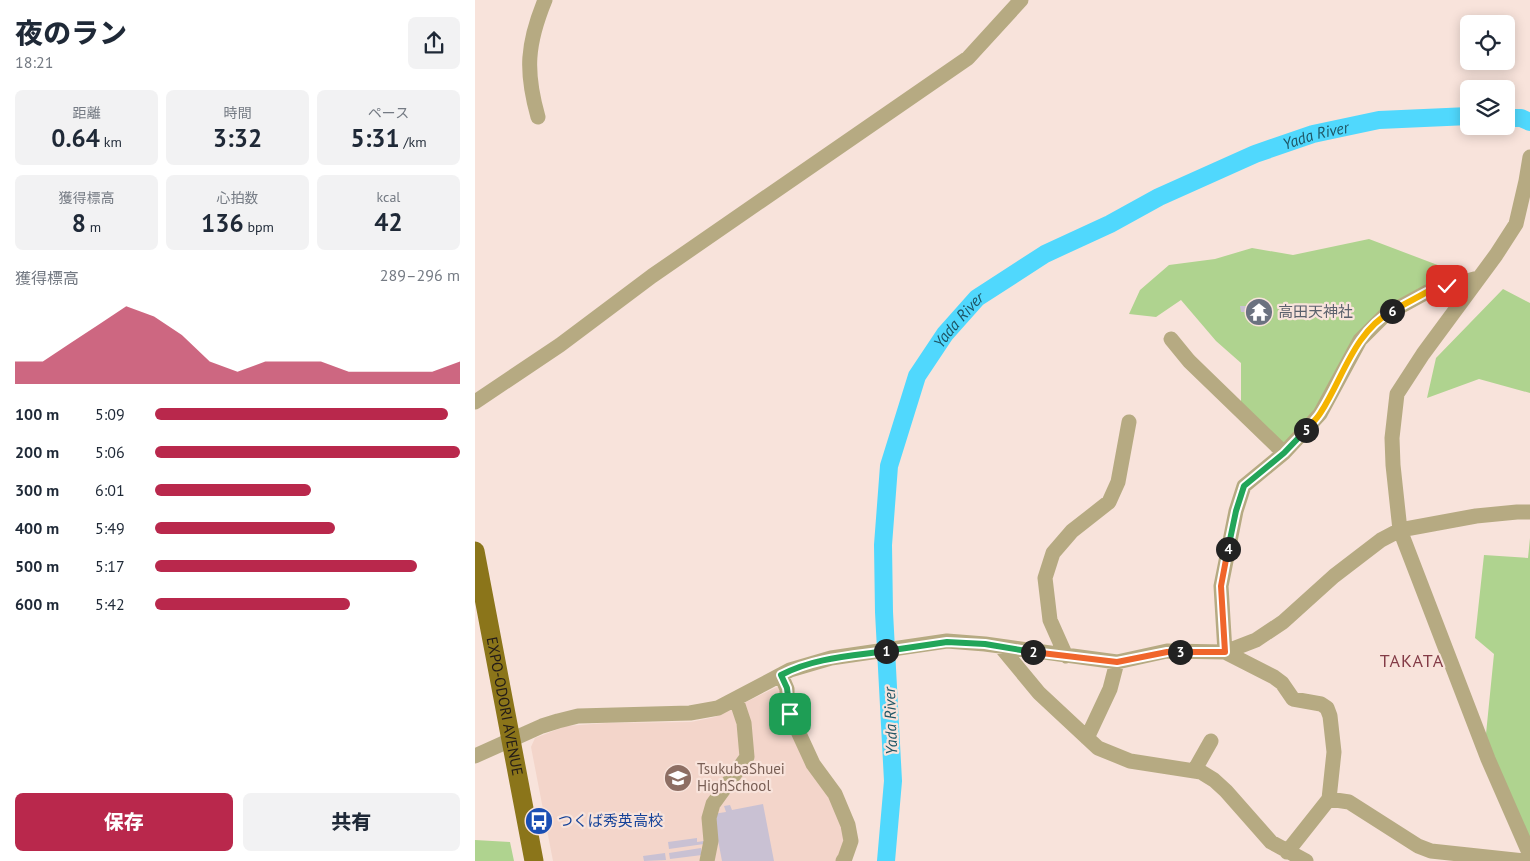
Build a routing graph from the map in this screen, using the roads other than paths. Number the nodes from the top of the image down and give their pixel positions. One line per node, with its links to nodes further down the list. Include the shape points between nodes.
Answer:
1 (545, 0): 3 (street, via 530,45 531,92)
2 (1021, 0): 7 (street, via 968,58)
3 (538, 118)
4 (1530, 157): 5 (street, via 1516,224)
5 (1478, 278): 9 (street, via 1427,292 1385,315 1360,340 1320,414); 11 (street, via 1397,394 1392,447)
6 (1171, 340): 9 (street)
7 (475, 402)
8 (1129, 422): 15 (street, via 1118,482 1109,502 1072,531 1053,553 1045,578 1050,620)
9 (1284, 453): 14 (street, via 1244,486 1236,511 1221,586)
10 (1530, 512): 11 (street, via 1476,516)
11 (1400, 530): 14 (street, via 1381,540 1334,576 1283,622 1256,640); 26 (street, via 1488,759)
12 (475, 551): 20 (main road, EXPO-ODORI AVENUE)
13 (1001, 647): 15 (street); 17 (street, via 947,642 831,658); 19 (street, via 1039,693)
14 (1225, 652): 16 (street, via 1167,652); 24 (street, via 1275,676 1293,699 1327,708 1334,752)
15 (1066, 656): 16 (street)
16 (1117, 662): 19 (street, via 1110,689)
17 (781, 675): 18 (street); 29 (street, via 787,688 790,714 813,764 835,794 848,825 851,841)
18 (736, 699): 20 (street, via 718,708 690,713 578,716 542,726); 28 (street, via 744,723 747,757 713,804 709,818 711,841)
19 (1087, 738): 23 (street, via 1098,748 1130,761)
20 (511, 740): 22 (street); 27 (main road, EXPO-ODORI AVENUE)
21 (1211, 741): 23 (street)
22 (475, 756)
23 (1194, 771): 25 (street, via 1215,780 1271,842)
24 (1329, 799): 25 (street); 31 (street, via 1349,802 1431,851)
25 (1287, 852): 30 (street)
26 (1530, 855)
27 (534, 861)
28 (707, 861)
29 (843, 861)
30 (1306, 861)
31 (1524, 861)

